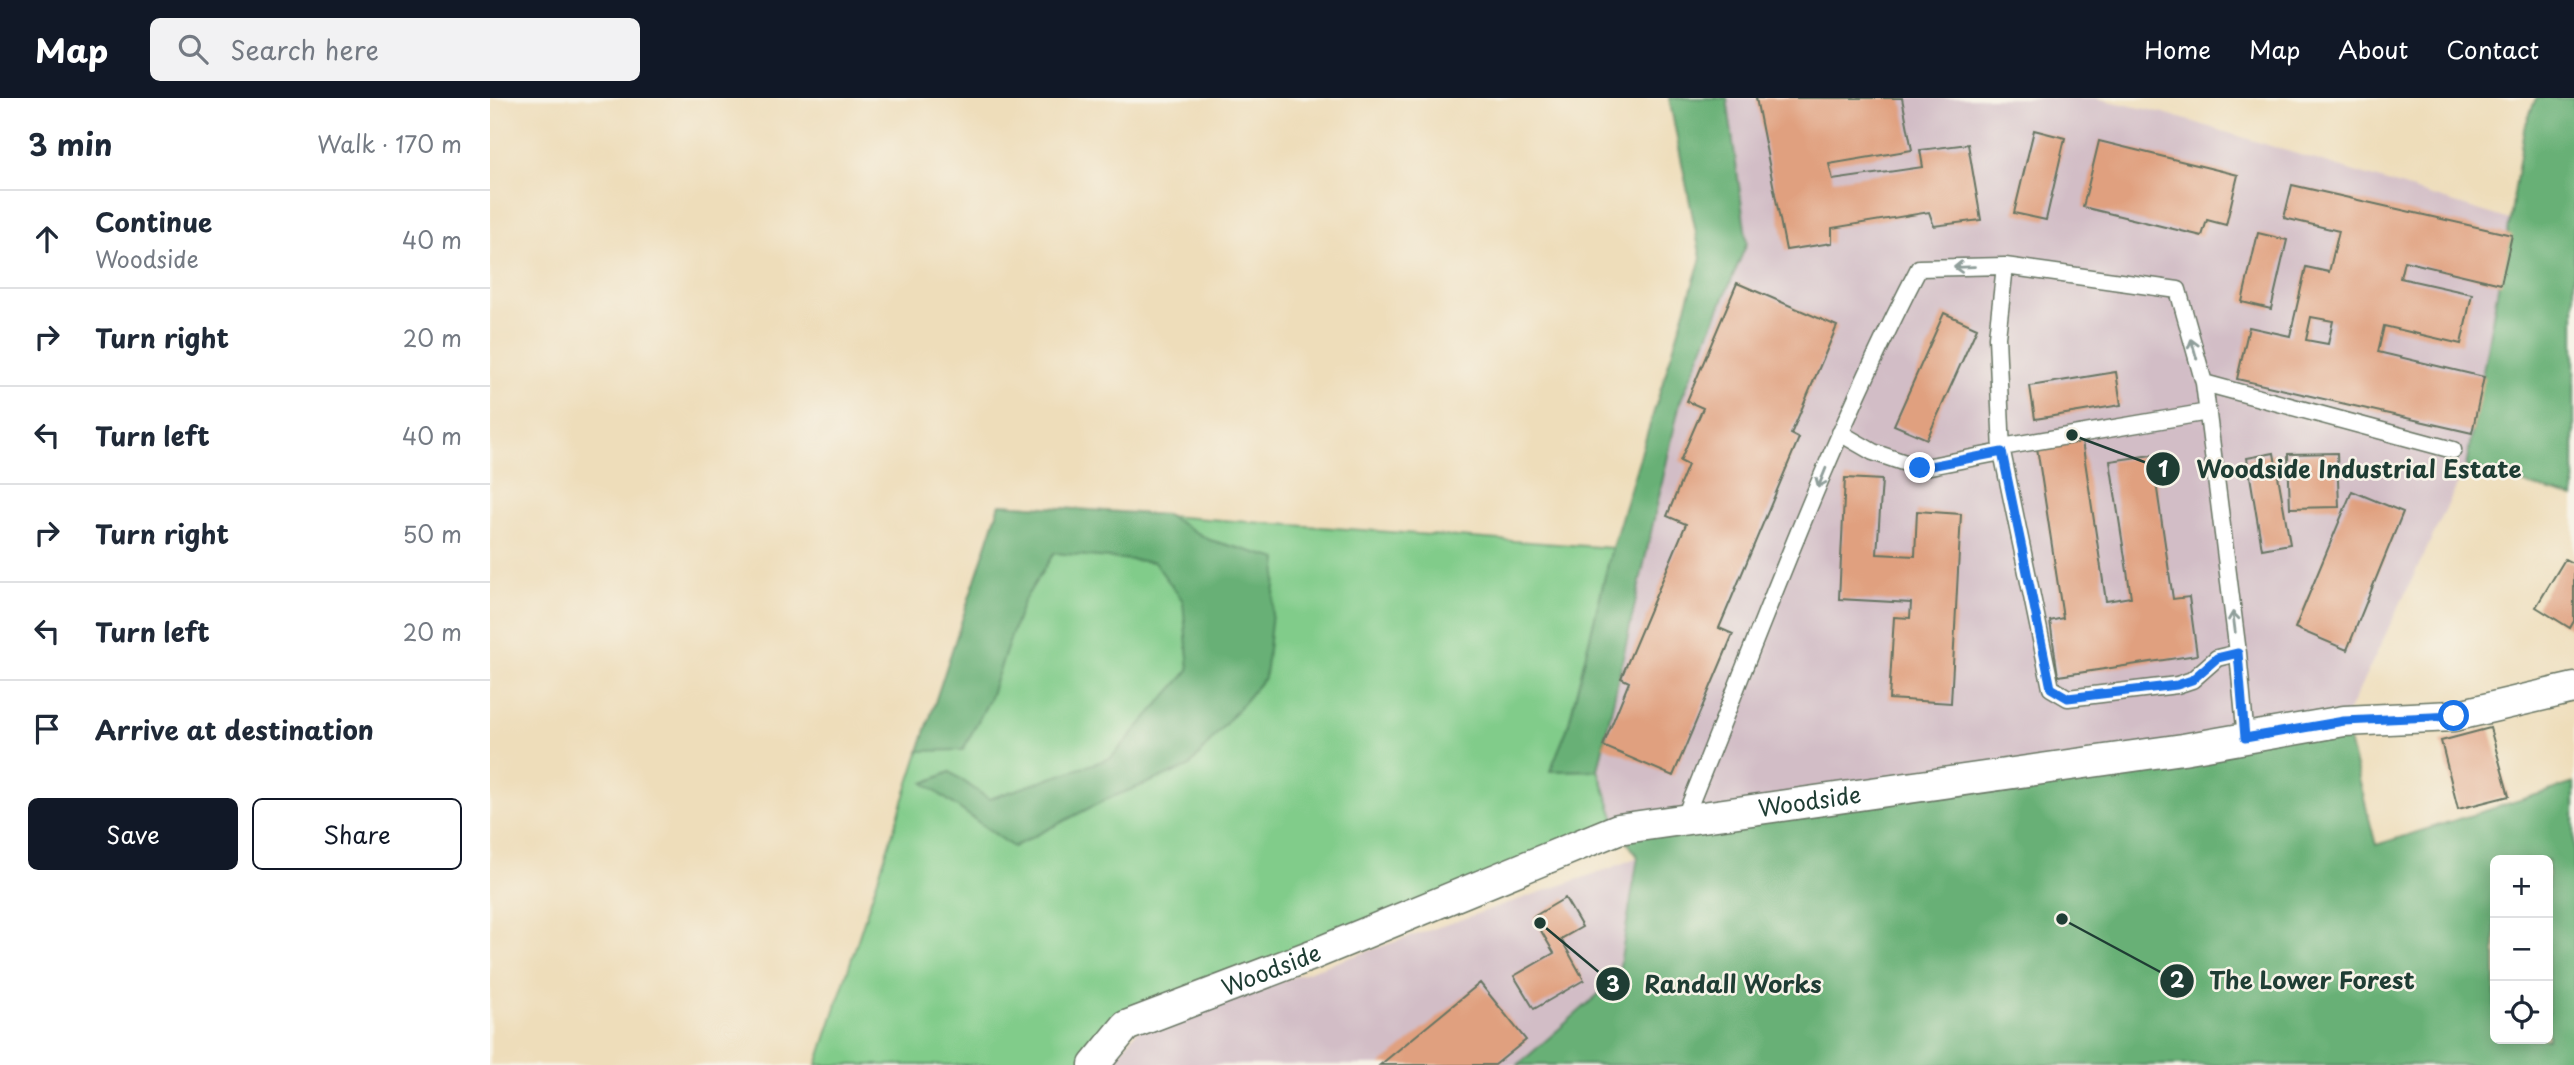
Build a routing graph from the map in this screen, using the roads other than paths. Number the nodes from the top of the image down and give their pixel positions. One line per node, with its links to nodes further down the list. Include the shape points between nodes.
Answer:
1 (2005, 265): 2 (lane, one-way to 1, via 2178,290); 4 (lane, one-way to 4, via 1919,268); 5 (lane, via 1997,337)
2 (2204, 383): 3 (lane); 6 (lane)
3 (2208, 412): 5 (lane); 7 (lane, one-way to 3)
4 (1840, 433): 5 (lane, via 1872,452 1920,468); 10 (lane, one-way to 10)
5 (2002, 449): 7 (lane, via 2051,688 2068,698 2177,685 2192,680 2217,658)
6 (2453, 450)
7 (2238, 653): 9 (lane)
8 (2574, 688): 9 (street, Woodside, via 2454,716 2344,721)
9 (2245, 738): 10 (street, Woodside)
10 (1684, 820): 11 (street, Woodside, via 1618,829 1126,1026)
11 (1094, 1065)

